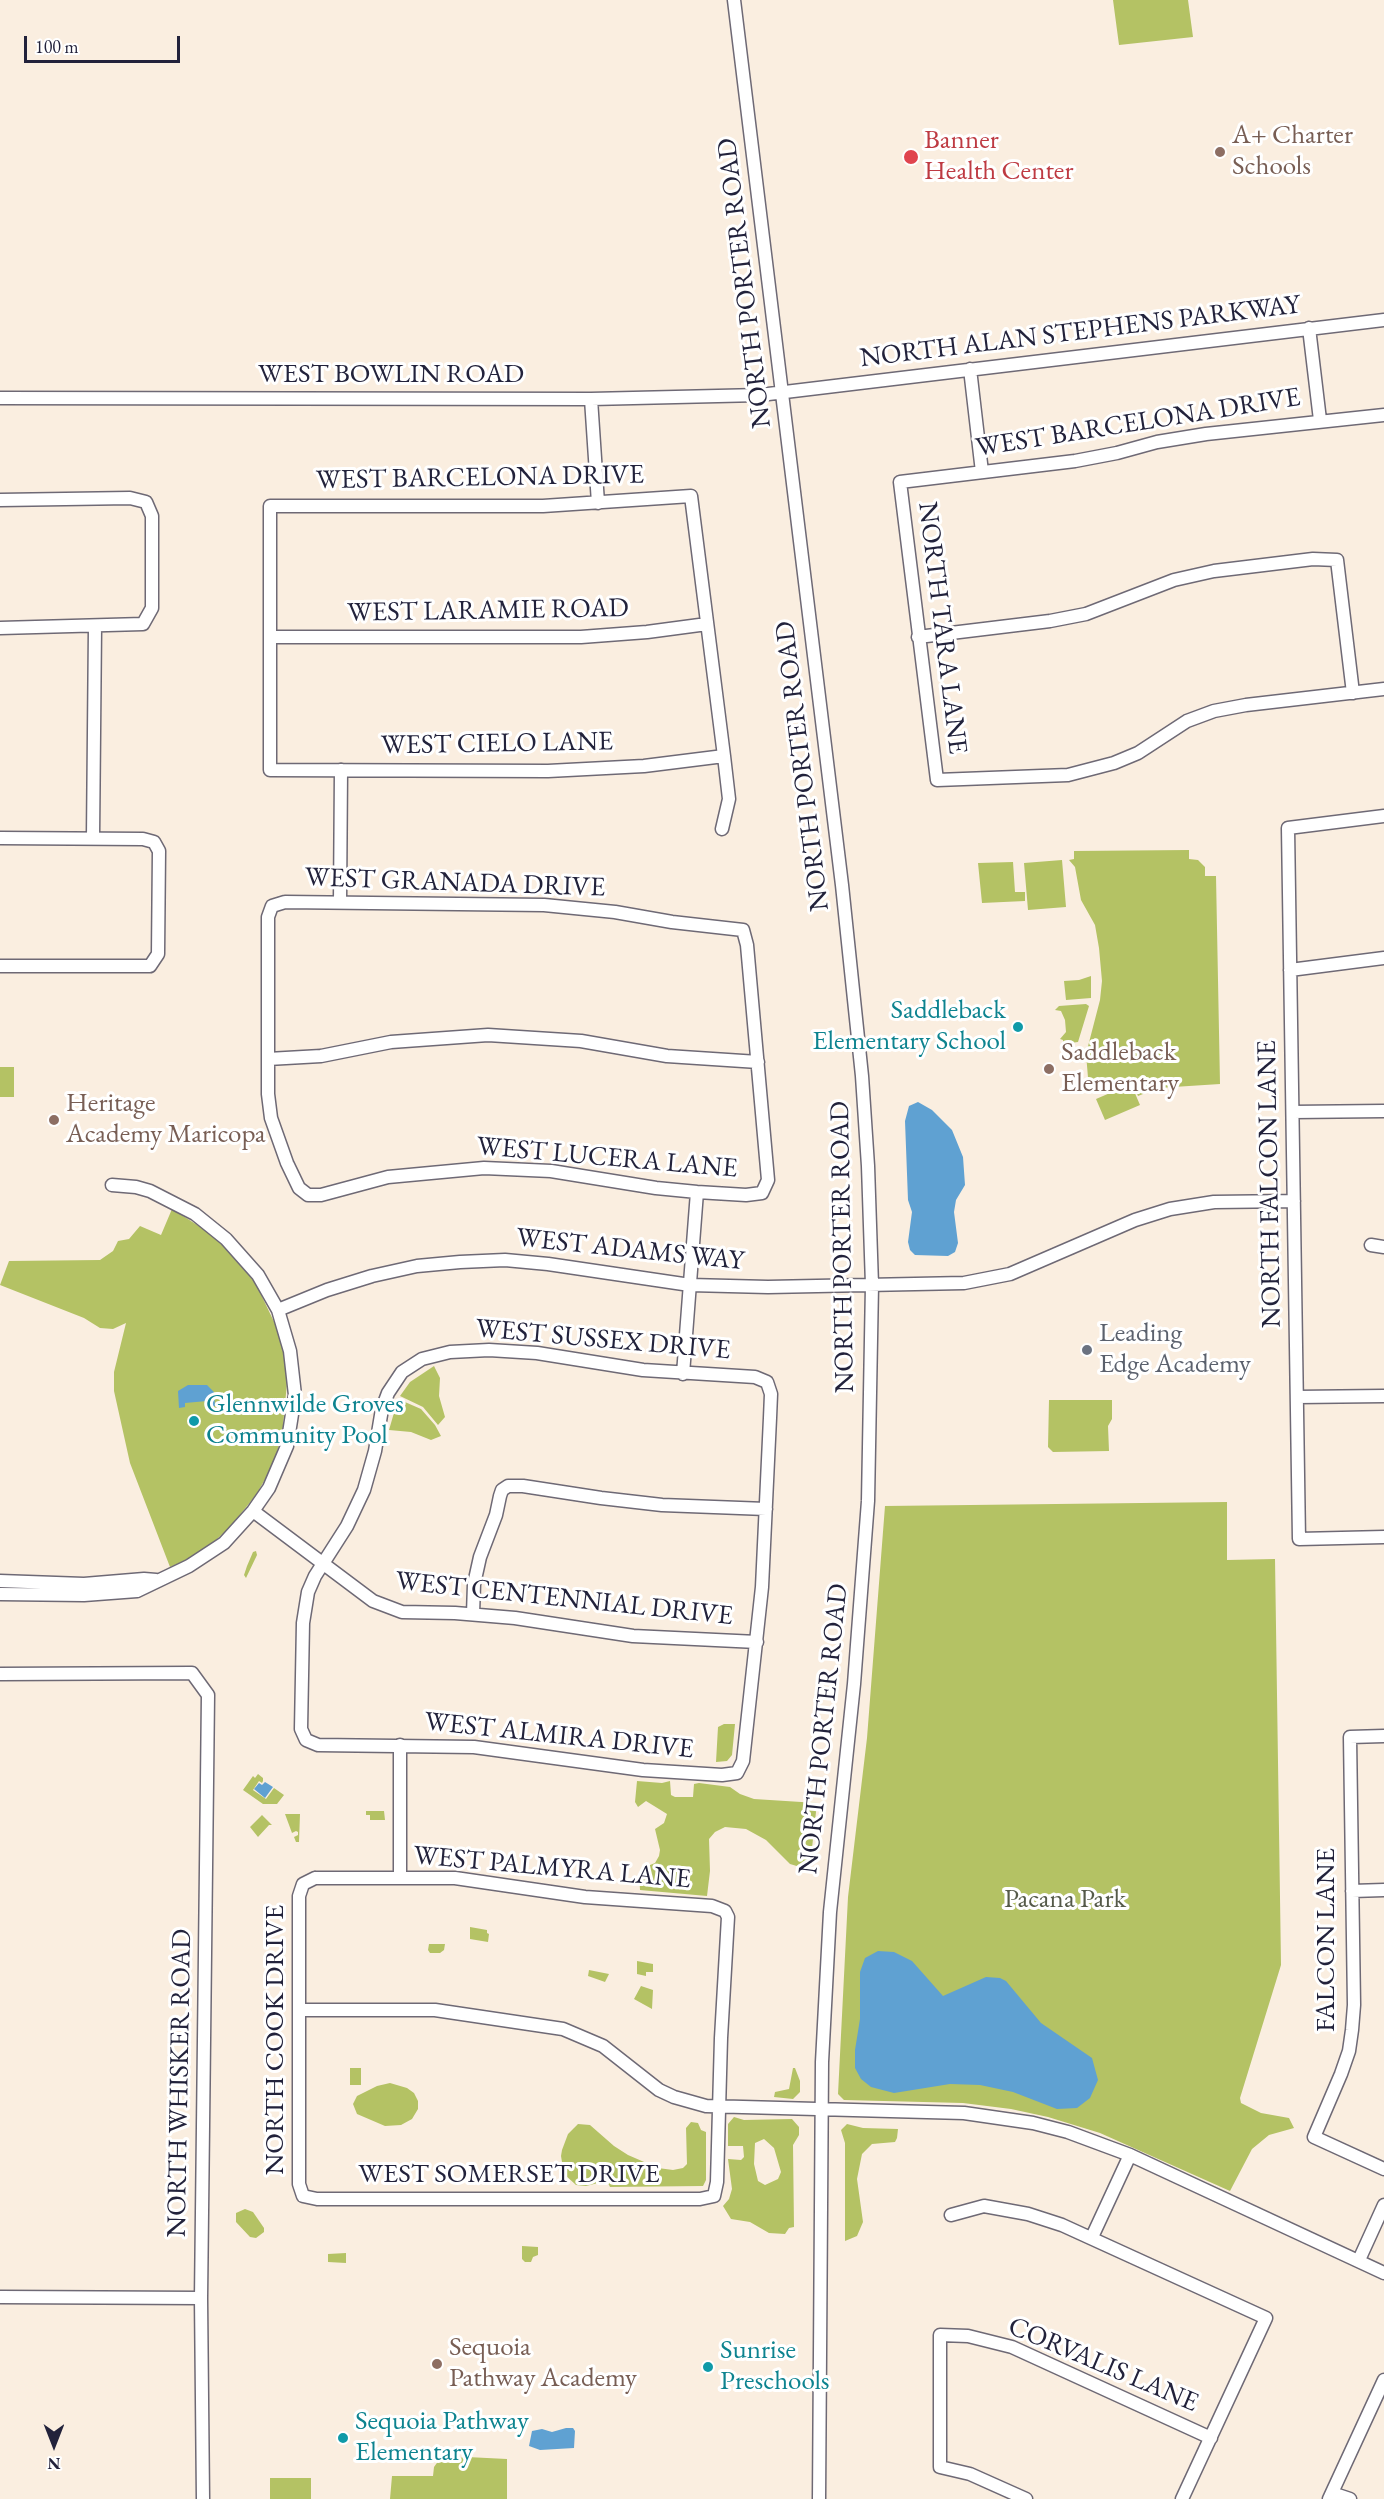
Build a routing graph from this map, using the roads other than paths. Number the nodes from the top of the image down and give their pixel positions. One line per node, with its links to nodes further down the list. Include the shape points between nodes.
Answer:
1 (734, 0): 5 (street, NORTH PORTER ROAD)
2 (1384, 320): 3 (street, NORTH ALAN STEPHENS PARKWAY)
3 (1309, 328): 4 (street, NORTH ALAN STEPHENS PARKWAY); 9 (street)
4 (970, 369): 5 (street, NORTH ALAN STEPHENS PARKWAY); 10 (street)
5 (782, 392): 7 (street, WEST BOWLIN ROAD); 39 (street, NORTH PORTER ROAD, via 862,1076)
6 (0, 398): 7 (street, WEST BOWLIN ROAD)
7 (591, 399): 13 (street)
8 (1384, 415): 9 (street, WEST BARCELONA DRIVE)
9 (1320, 420): 10 (street, WEST BARCELONA DRIVE, via 1206,434 1076,460)
10 (982, 472): 11 (street, WEST BARCELONA DRIVE)
11 (900, 482): 18 (street, NORTH TARA LANE)
12 (0, 500): 15 (street, via 130,498 146,502 152,516 152,608 143,624)
13 (598, 503): 14 (street, WEST BARCELONA DRIVE, via 691,496); 17 (street, WEST BARCELONA DRIVE, via 270,506)
14 (707, 624): 17 (street, WEST LARAMIE ROAD, via 581,637); 21 (street)
15 (95, 627): 16 (street); 25 (street)
16 (0, 628)
17 (270, 637): 22 (street, WEST CIELO LANE, via 270,770)
18 (918, 637): 20 (street, via 1068,618 1174,580 1214,571 1313,559 1337,560); 20 (street, NORTH TARA LANE, via 937,780 1080,773 1138,753 1187,721 1214,711)
19 (1384, 689): 20 (street)
20 (1353, 693)
21 (724, 756): 22 (street, WEST CIELO LANE, via 644,766 548,771); 24 (street, via 729,799)
22 (340, 770): 27 (street)
23 (1384, 816): 30 (street, NORTH FALCON LANE, via 1288,828)
24 (722, 828)
25 (93, 837): 26 (street); 29 (street, via 143,839 154,842 159,851 158,954 150,966)
26 (0, 838)
27 (340, 902): 31 (street, WEST GRANADA DRIVE, via 285,902 272,906 268,917); 32 (street, WEST GRANADA DRIVE, via 544,905 743,930)
28 (1384, 958): 30 (street)
29 (0, 966)
30 (1290, 970): 34 (street, NORTH FALCON LANE)
31 (268, 1059): 32 (street, via 321,1056 410,1040 488,1035 561,1039 667,1056); 36 (street, WEST LUCERA LANE, via 272,1118 287,1163 299,1188 308,1195 321,1196 388,1177 484,1168 551,1172)
32 (759, 1062): 36 (street, WEST LUCERA LANE, via 768,1180 762,1193)
33 (1384, 1111): 34 (street)
34 (1293, 1112): 37 (street, NORTH FALCON LANE)
35 (112, 1185): 40 (street, via 150,1191 213,1227 245,1258)
36 (697, 1192): 38 (street)
37 (1294, 1201): 39 (street, WEST ADAMS WAY, via 1214,1202 1170,1209 1010,1274 983,1281); 43 (street, NORTH FALCON LANE)
38 (690, 1285): 39 (street, WEST ADAMS WAY); 40 (street, WEST ADAMS WAY, via 548,1264 505,1260 460,1262 372,1276); 41 (street)
39 (872, 1285): 62 (street, NORTH PORTER ROAD, via 864,1576 830,1912)
40 (278, 1310): 45 (street, via 294,1372 292,1422 278,1470)
41 (683, 1374): 44 (street, WEST SUSSEX DRIVE, via 755,1377 767,1382 771,1394); 47 (street, WEST SUSSEX DRIVE, via 489,1350 450,1352 422,1359 402,1372 388,1393 364,1490)
42 (1384, 1396): 43 (street)
43 (1297, 1397): 46 (street, NORTH FALCON LANE, via 1299,1539)
44 (766, 1509): 51 (street, via 662,1505 508,1486 502,1490 480,1557); 52 (street)
45 (254, 1511): 47 (street, WEST CENTENNIAL DRIVE); 48 (street, via 215,1549)
46 (1384, 1537)
47 (324, 1563): 51 (street, WEST CENTENNIAL DRIVE, via 387,1608); 55 (street, WEST ALMIRA DRIVE, via 308,1592 303,1616 302,1729 306,1740 318,1745)
48 (156, 1580): 49 (street, via 84,1584); 50 (street, via 137,1591 112,1594)
49 (0, 1581)
50 (0, 1594)
51 (473, 1614): 52 (street, WEST CENTENNIAL DRIVE, via 633,1636)
52 (757, 1642): 55 (street, WEST ALMIRA DRIVE, via 743,1761 737,1773 643,1770 474,1747)
53 (0, 1674): 72 (street, NORTH WHISKER ROAD, via 192,1673 208,1695)
54 (1384, 1736): 58 (street, FALCON LANE, via 1350,1737)
55 (400, 1745): 56 (street)
56 (400, 1878): 57 (street, WEST PALMYRA LANE, via 315,1878); 61 (street, WEST PALMYRA LANE, via 455,1878 595,1898 712,1906 725,1911 728,1917)
57 (303, 1884): 60 (street, NORTH COOK DRIVE, via 299,1896)
58 (1352, 1890): 59 (street); 64 (street, FALCON LANE, via 1351,2040 1314,2137)
59 (1384, 1890)
60 (299, 2010): 61 (street, via 435,2010 563,2029 603,2046 659,2090); 65 (street, NORTH COOK DRIVE, via 299,2184)
61 (718, 2108): 62 (street); 65 (street, WEST SOMERSET DRIVE, via 717,2182 714,2196 700,2199)
62 (820, 2109): 63 (street, via 998,2116 1068,2132); 77 (street, NORTH PORTER ROAD)
63 (1130, 2155): 68 (street); 69 (street)
64 (1384, 2169)
65 (303, 2196)
66 (1384, 2205): 69 (street)
67 (951, 2215): 68 (street, via 984,2206 1028,2214)
68 (1092, 2237): 74 (street, via 1266,2318)
69 (1359, 2260): 70 (street)
70 (1384, 2273)
71 (0, 2297): 72 (street)
72 (201, 2298): 76 (street, NORTH WHISKER ROAD)
73 (1384, 2380): 75 (street)
74 (1210, 2438): 78 (street, CORVALIS LANE, via 1012,2347 968,2336 940,2335 940,2467 970,2474); 79 (street)
75 (1330, 2496): 80 (street)
76 (202, 2499)
77 (819, 2499)
78 (1026, 2499)
79 (1182, 2499)
80 (1350, 2499)

